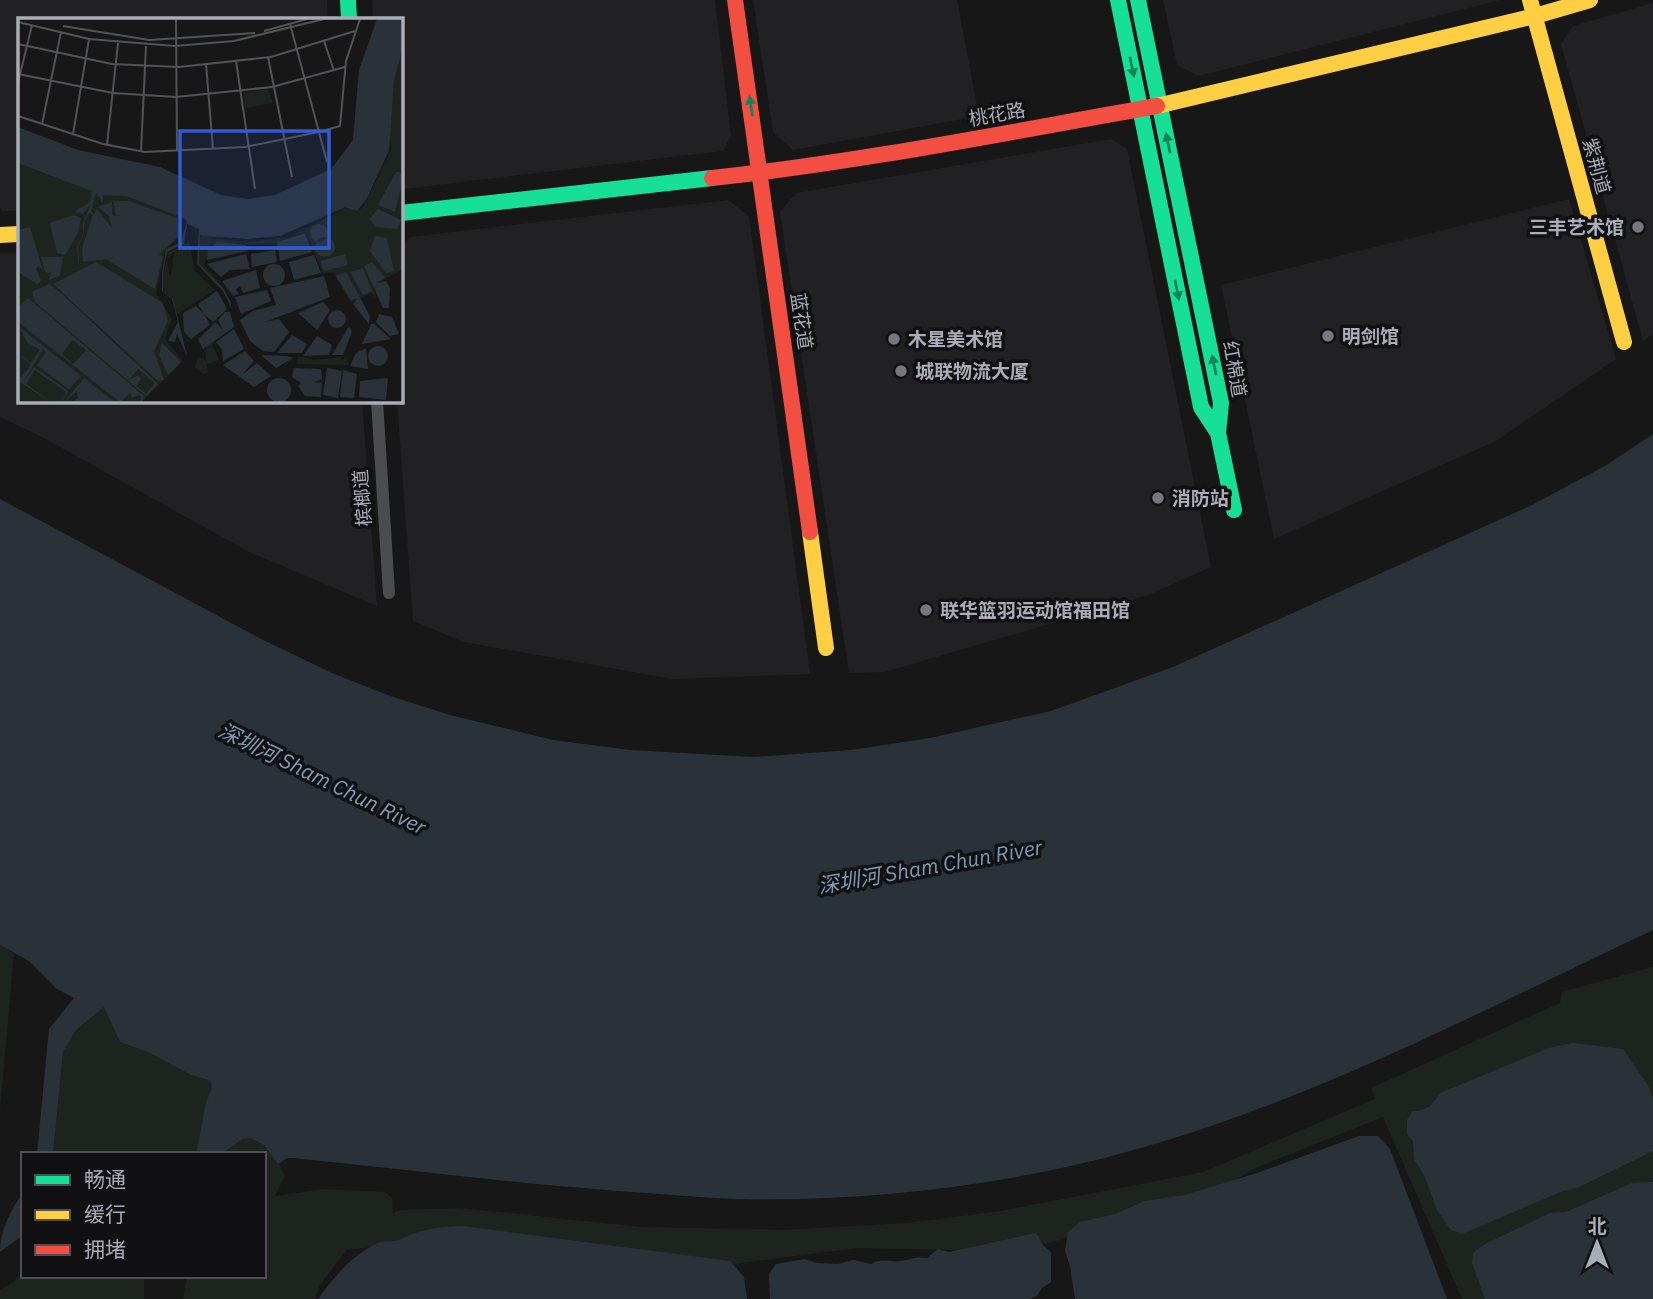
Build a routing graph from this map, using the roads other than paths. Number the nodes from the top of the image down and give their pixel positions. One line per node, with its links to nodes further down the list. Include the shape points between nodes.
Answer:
1 (348, 0): 8 (main road)
2 (735, 0): 11 (main road, 蓝花道, one-way to 2)
3 (1118, 0): 10 (main road, 红棉道, one-way to 10)
4 (1138, 0): 9 (main road, 红棉道)
5 (1530, 0): 7 (main road, 紫荆道)
6 (1590, 0): 7 (main road, 桃花路)
7 (1535, 16): 9 (main road, 桃花路); 15 (main road, 紫荆道)
8 (349, 18)
9 (1160, 106): 10 (main road, 桃花路); 17 (main road, 红棉道, one-way to 9, via 1221,403)
10 (1141, 110): 11 (main road, 桃花路); 17 (main road, 红棉道, one-way to 17, via 1201,407)
11 (761, 173): 12 (main road, 桃花路); 20 (main road, 蓝花道)
12 (402, 213)
13 (18, 234): 14 (main road)
14 (0, 235)
15 (1624, 342)
16 (377, 402): 19 (street, 槟榔道)
17 (1218, 433): 18 (main road)
18 (1234, 510)
19 (389, 593)
20 (826, 648)

